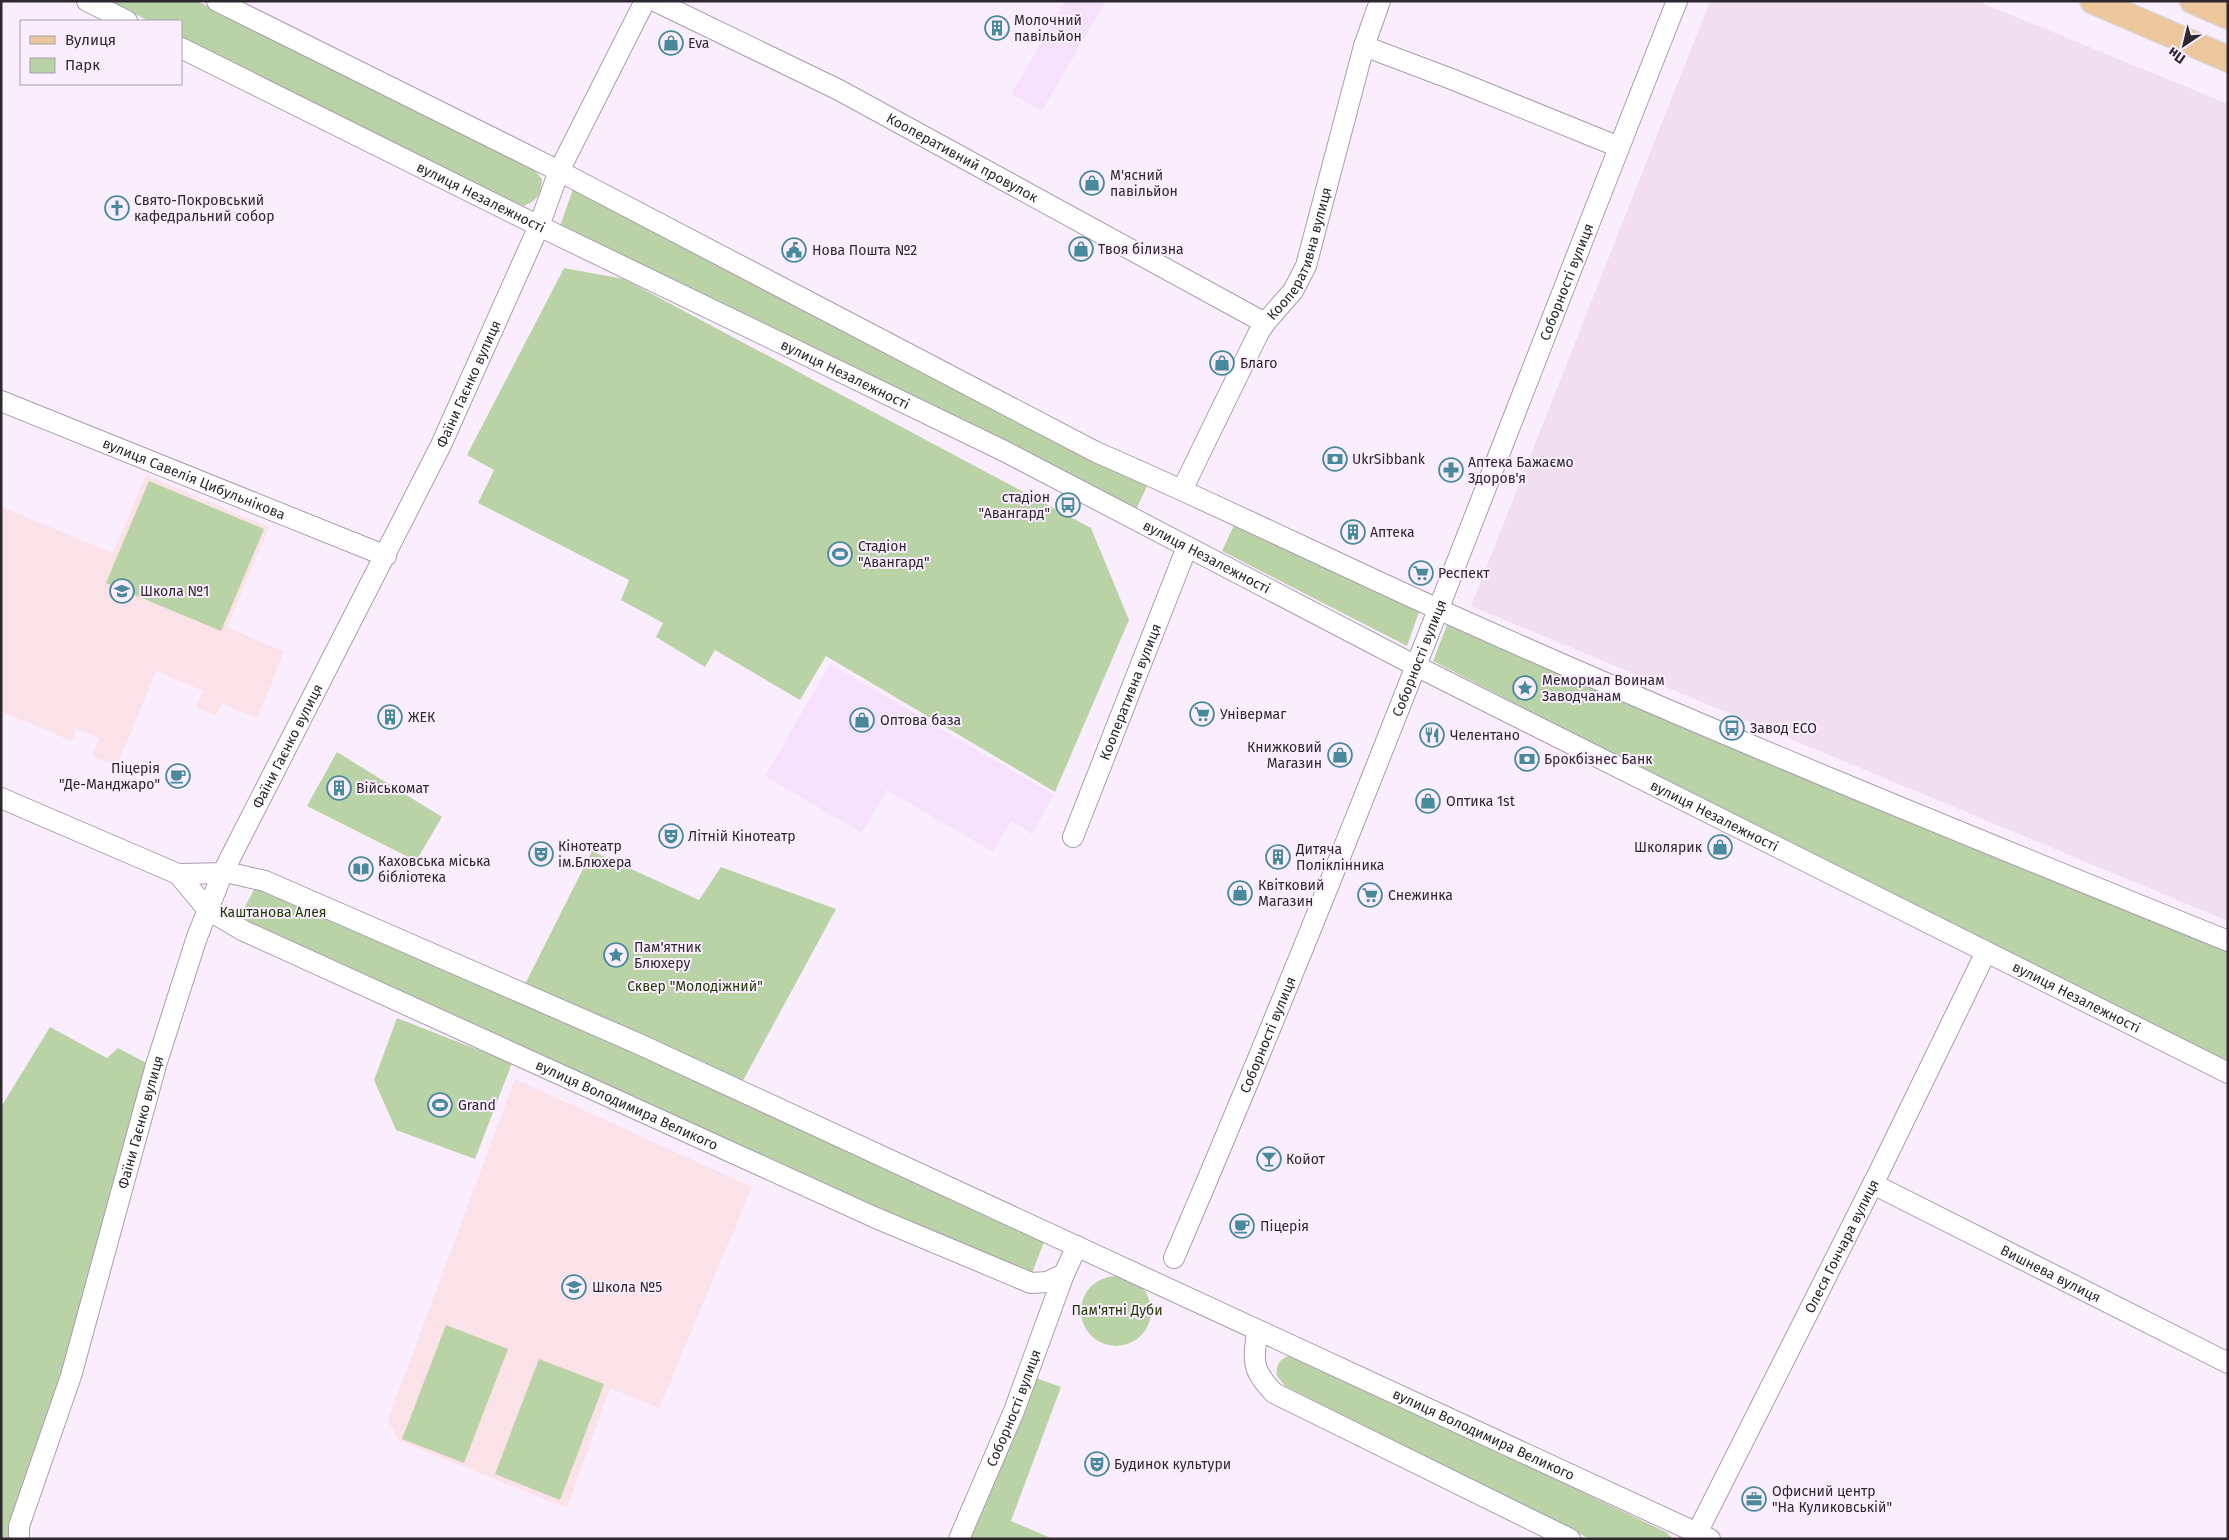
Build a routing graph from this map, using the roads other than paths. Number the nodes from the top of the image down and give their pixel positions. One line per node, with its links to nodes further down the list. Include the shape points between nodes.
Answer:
1 (87, 1): 10 (street)
2 (217, 1): 15 (street)
3 (645, 1): 15 (street, Фаїни Гаєнко вулиця)
4 (655, 1): 17 (street, Кооперативний провулок, via 839,90)
5 (1380, 1): 11 (street, Кооперативна вулиця)
6 (1677, 1): 14 (street, Соборності вулиця)
7 (2093, 1): 13 (main road)
8 (2193, 1): 9 (main road)
9 (2228, 16)
10 (125, 20)
11 (1364, 46): 14 (street); 17 (street, Кооперативна вулиця, via 1306,266 1293,291)
12 (182, 48): 16 (street, вулиця Незалежності)
13 (2228, 59)
14 (1619, 147): 22 (street, Соборності вулиця)
15 (559, 171): 16 (street, Фаїни Гаєнко вулиця); 19 (street, via 1096,452)
16 (539, 226): 20 (street, вулиця Незалежності, via 1004,451); 21 (street, Фаїни Гаєнко вулиця, via 441,444)
17 (1265, 323): 19 (street, Кооперативна вулиця)
18 (1, 401): 21 (street, вулиця Савелія Цибульнікова)
19 (1182, 490): 22 (street)
20 (1188, 547): 23 (street, вулиця Незалежності); 25 (street, Кооперативна вулиця)
21 (386, 556): 26 (street, Фаїни Гаєнко вулиця)
22 (1439, 610): 23 (street, Соборності вулиця); 29 (street, via 1803,768)
23 (1416, 666): 30 (street, вулиця Незалежності); 34 (street, Соборності вулиця, via 1250,1081)
24 (1, 798): 27 (street, вулиця Володимира Великого)
25 (1073, 838)
26 (223, 872): 27 (street, вулиця Володимира Великого); 28 (street, Фаїни Гаєнко вулиця); 33 (street, вулиця Володимира Великого, via 265,881 639,1044)
27 (178, 874): 28 (street, вулиця Володимира Великого)
28 (208, 910): 35 (street, вулиця Володимира Великого, via 244,931 876,1218 1031,1283 1047,1282); 38 (street, Фаїни Гаєнко вулиця, via 145,1100 71,1376)
29 (2228, 942)
30 (1986, 952): 31 (street, вулиця Незалежності); 32 (street, Олеся Гончара вулиця)
31 (2228, 1074)
32 (1873, 1184): 37 (street, Вишнева вулиця); 39 (street, Олеся Гончара вулиця)
33 (1078, 1246): 35 (street); 36 (street, вулиця Володимира Великого)
34 (1174, 1258)
35 (1064, 1274): 40 (street, Соборності вулиця, via 1014,1411)
36 (1257, 1332): 39 (street, вулиця Володимира Великого); 41 (street, via 1254,1358 1259,1377 1274,1393)
37 (2228, 1363)
38 (19, 1532)
39 (1700, 1537)
40 (959, 1539)
41 (1570, 1539)

